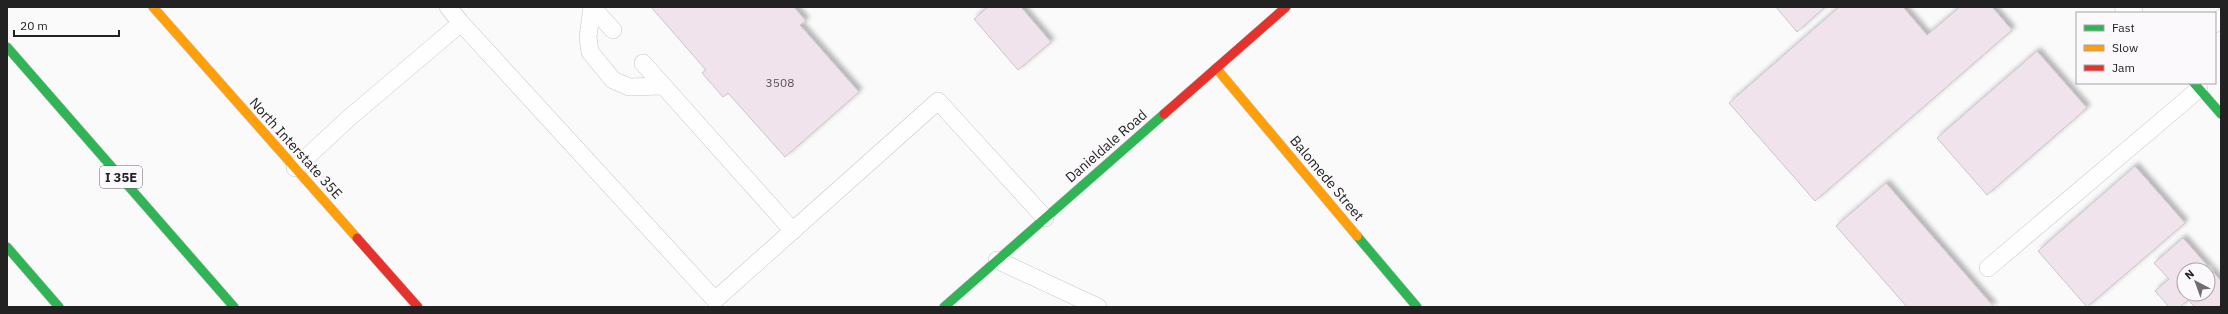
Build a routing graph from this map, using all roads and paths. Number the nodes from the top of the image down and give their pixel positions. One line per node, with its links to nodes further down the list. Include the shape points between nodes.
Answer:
1 (153, 7): 13 (main road, North Interstate 35E)
2 (448, 7): 5 (lane)
3 (592, 7): 6 (lane); 10 (lane, via 588,37 590,52 613,80 629,87)
4 (1286, 7): 9 (main road, Danieldale Road)
5 (461, 23): 13 (lane, via 349,118); 15 (lane, via 716,300)
6 (613, 30)
7 (7, 47): 20 (main road, I 35E)
8 (643, 63): 10 (lane)
9 (1216, 68): 14 (main road, Danieldale Road); 24 (main road, Balomede Street)
10 (663, 86): 15 (lane)
11 (2197, 86): 12 (main road); 18 (lane)
12 (2221, 114)
13 (295, 168): 21 (main road, North Interstate 35E)
14 (1045, 218): 15 (lane, via 938,101); 17 (main road, Danieldale Road)
15 (794, 231)
16 (7, 247): 19 (main road)
17 (997, 260): 22 (main road, Danieldale Road); 23 (lane)
18 (1988, 268)
19 (59, 307)
20 (234, 307)
21 (418, 307)
22 (944, 307)
23 (1098, 307)
24 (1417, 307)

